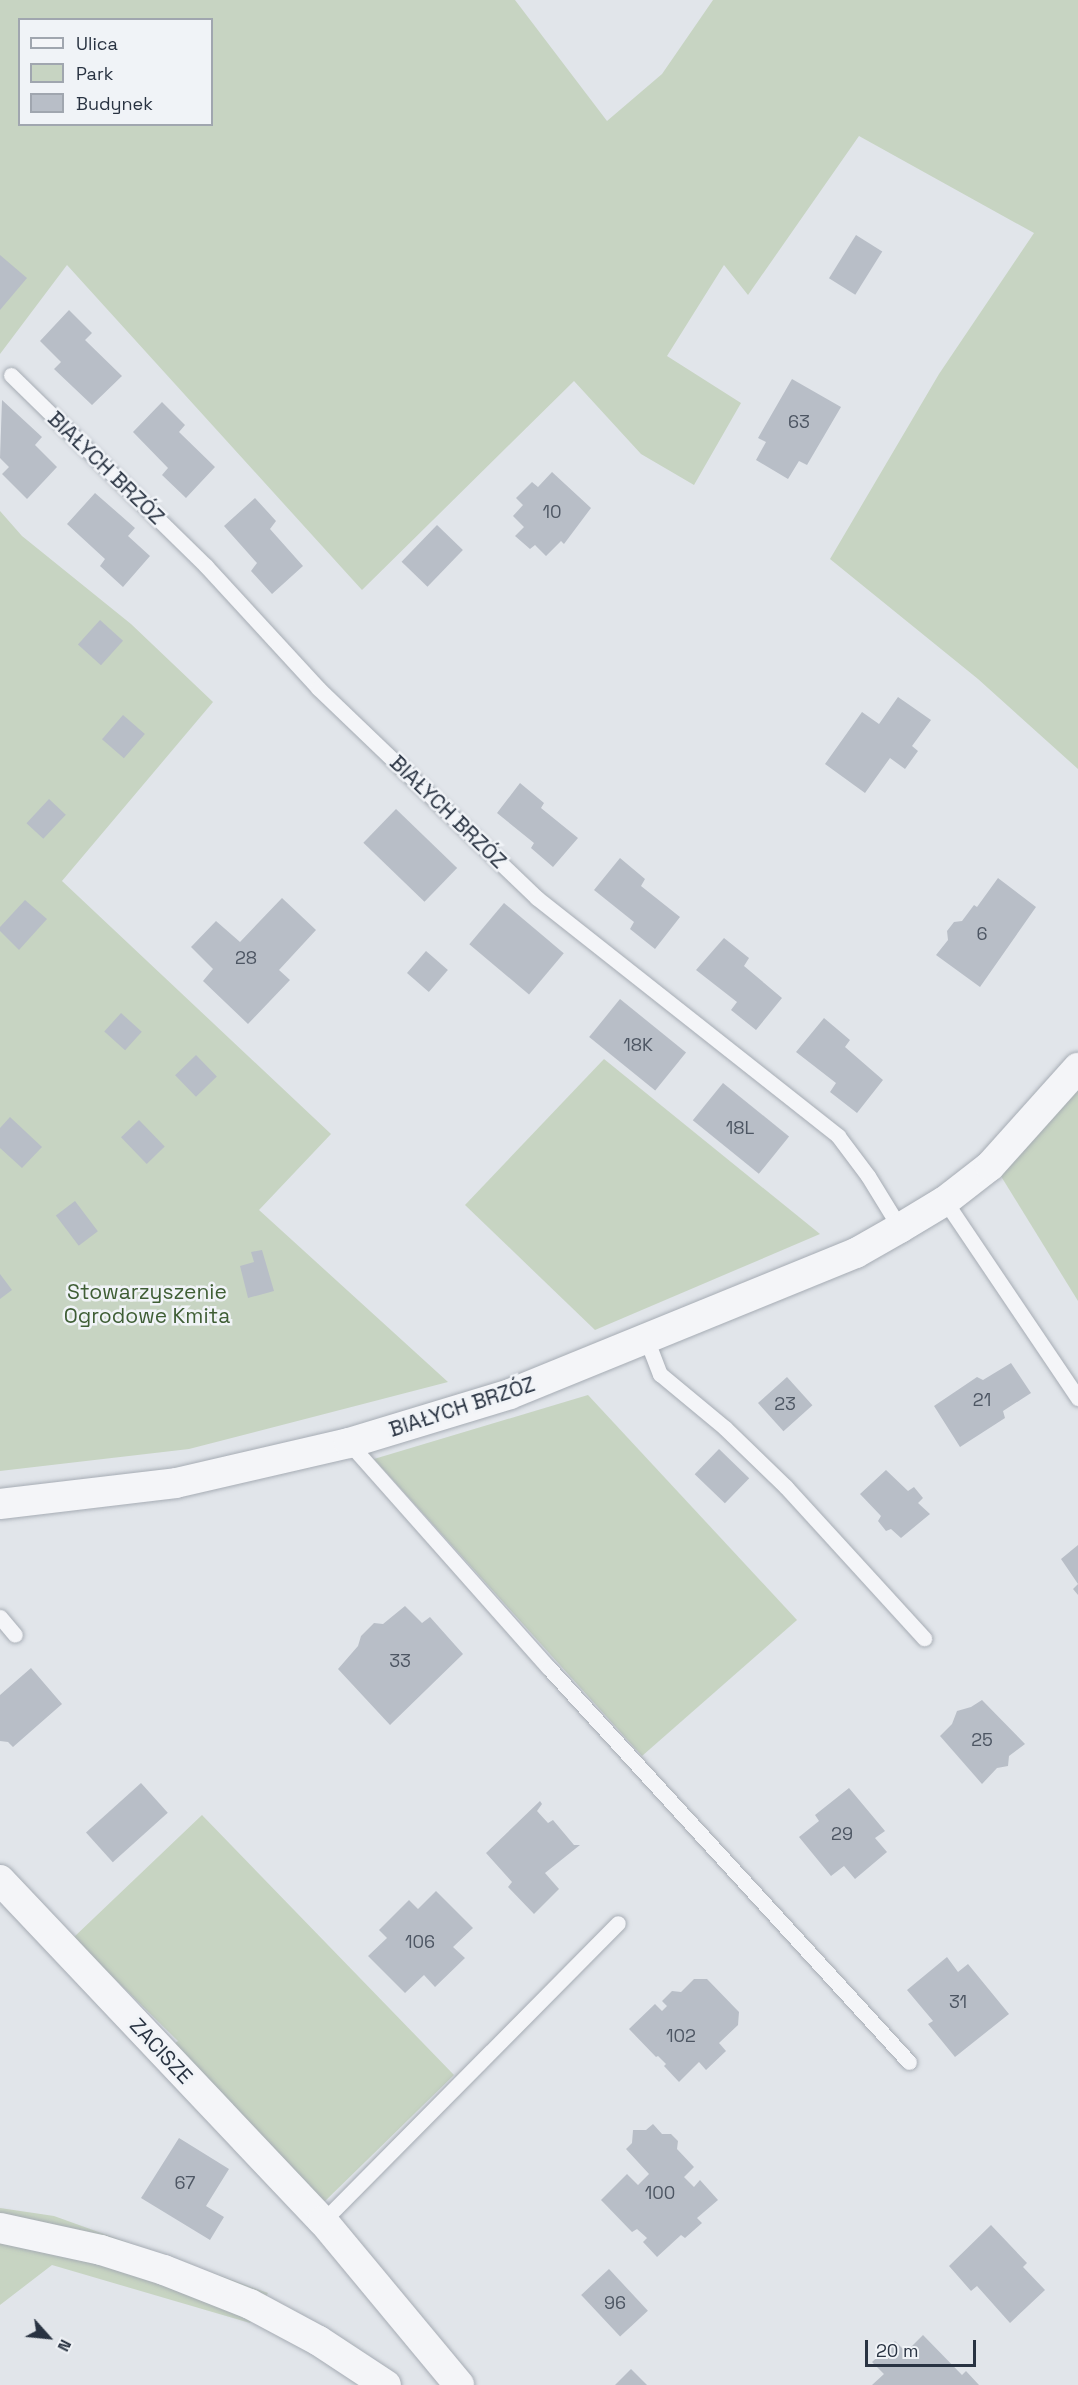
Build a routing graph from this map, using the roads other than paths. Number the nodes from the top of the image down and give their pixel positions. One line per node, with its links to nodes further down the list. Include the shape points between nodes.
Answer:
1 (11, 375): 4 (lane, BIAŁYCH BRZÓZ, via 206,566 318,688 537,898 838,1136)
2 (1078, 1068): 3 (street, BIAŁYCH BRZÓZ, via 990,1166)
3 (945, 1201): 4 (street, BIAŁYCH BRZÓZ); 6 (lane)
4 (900, 1228): 5 (street, BIAŁYCH BRZÓZ, via 856,1253)
5 (646, 1338): 7 (street, BIAŁYCH BRZÓZ, via 510,1394); 11 (lane, via 660,1374 726,1428 786,1487)
6 (1078, 1398)
7 (349, 1443): 8 (street, BIAŁYCH BRZÓZ, via 176,1483); 14 (lane)
8 (0, 1504)
9 (0, 1617): 10 (lane)
10 (15, 1635)
11 (924, 1638)
12 (0, 1880): 15 (street, ZACISZE)
13 (618, 1923): 15 (lane)
14 (909, 2062)
15 (322, 2221): 18 (street, ZACISZE)
16 (0, 2228): 17 (street, via 101,2250 239,2300 320,2341)
17 (386, 2385)
18 (459, 2385)

